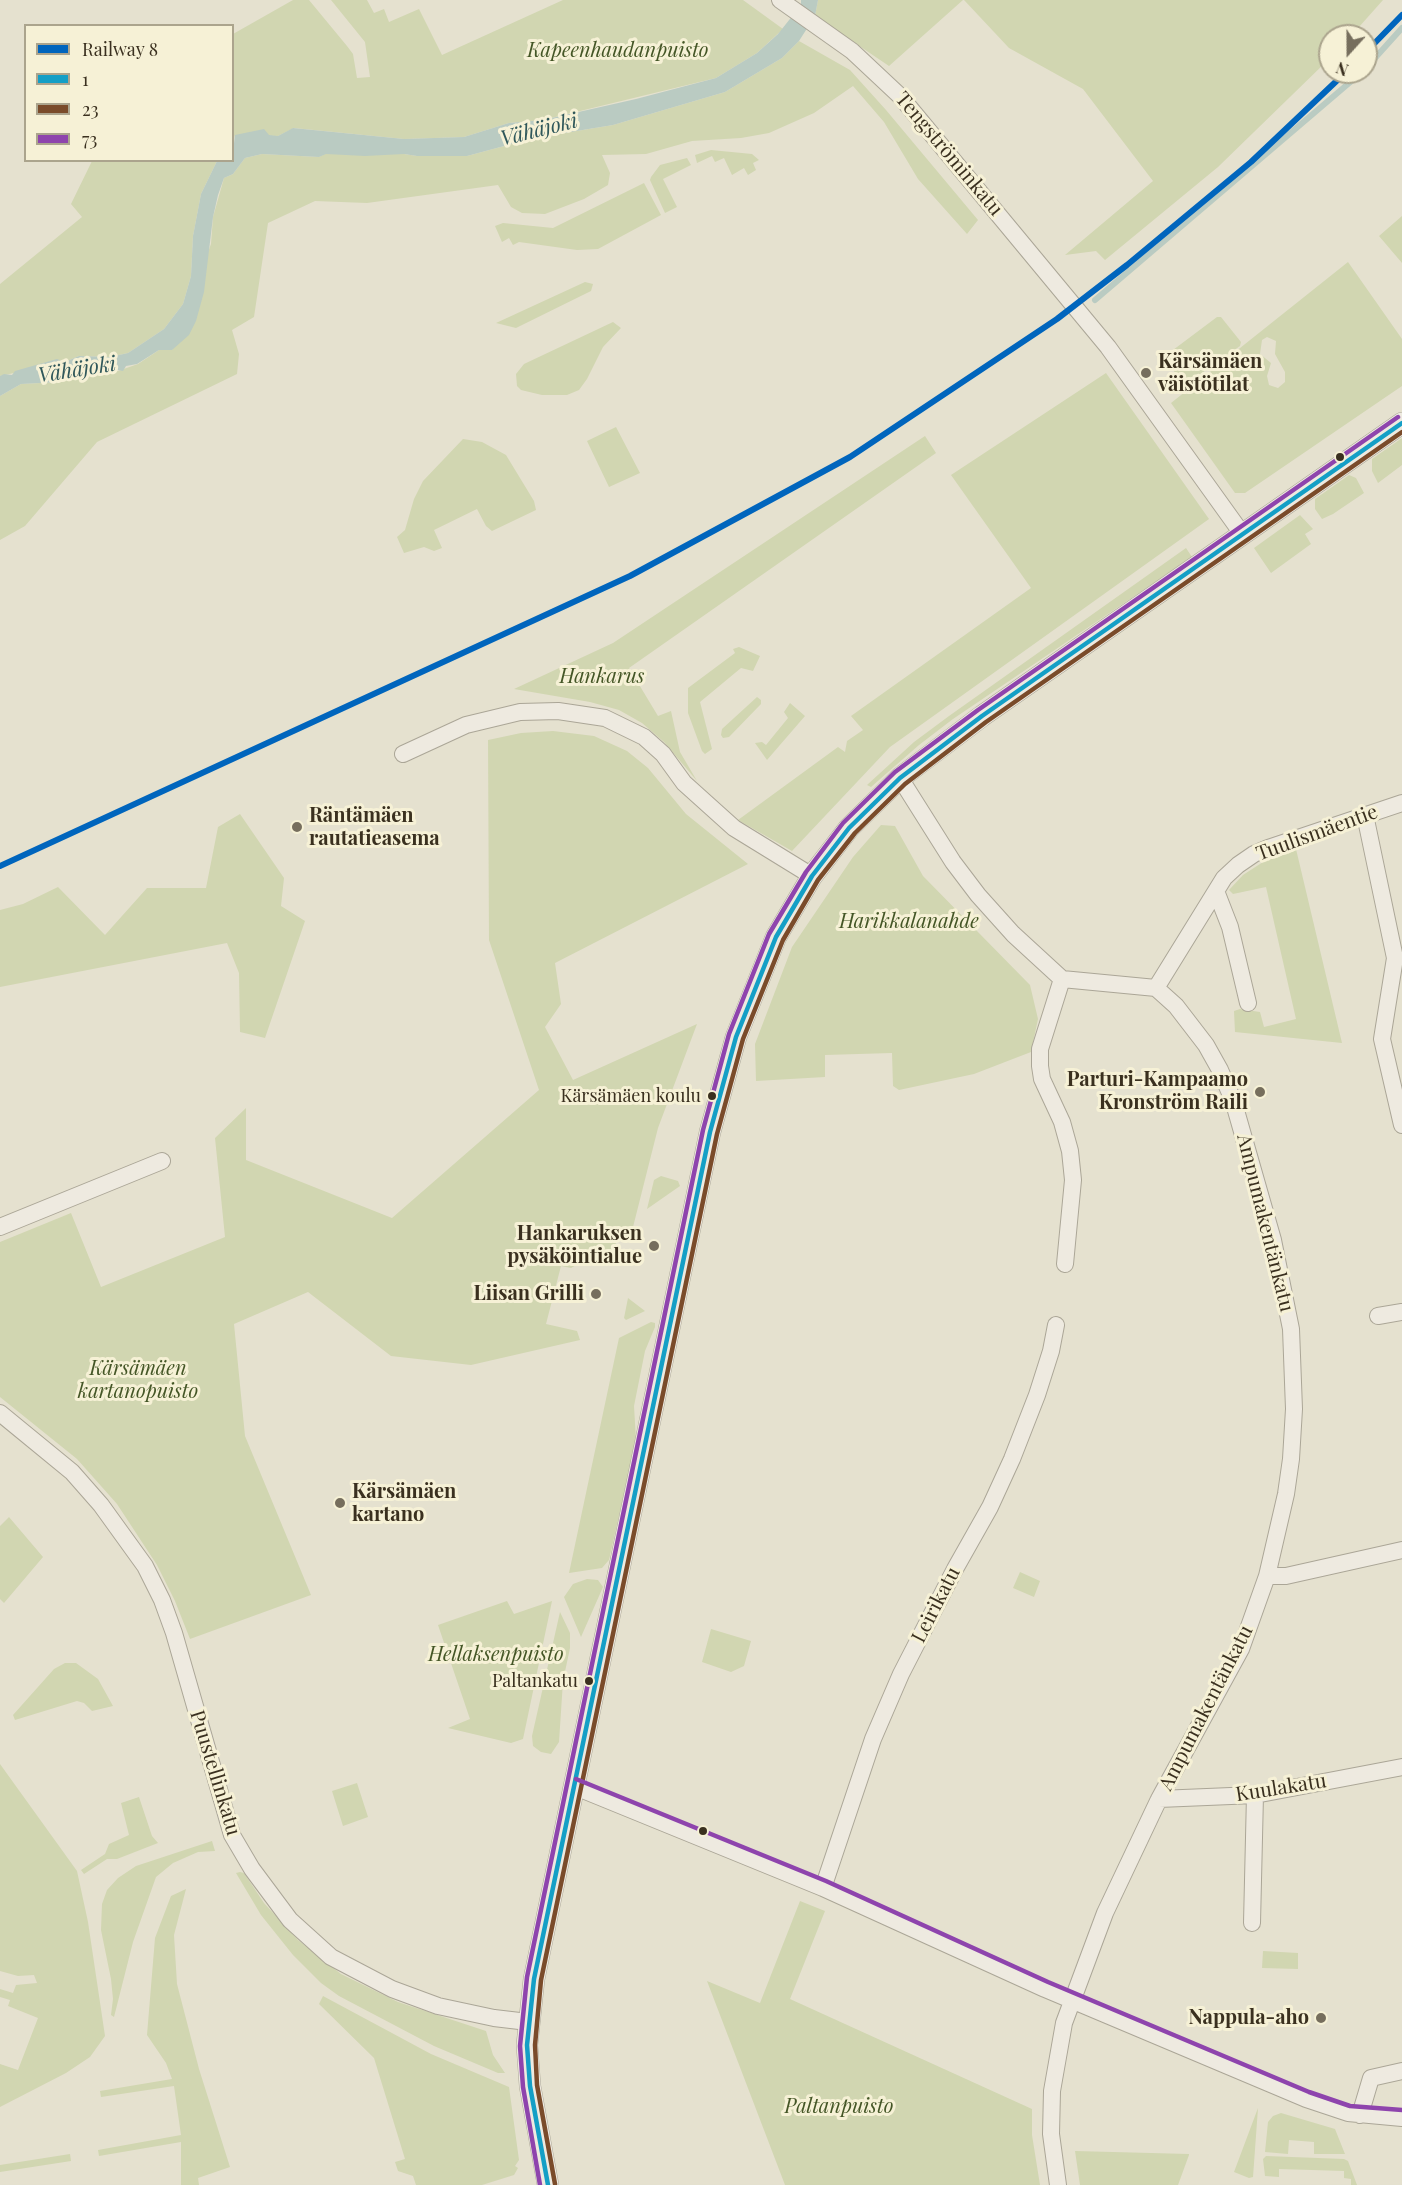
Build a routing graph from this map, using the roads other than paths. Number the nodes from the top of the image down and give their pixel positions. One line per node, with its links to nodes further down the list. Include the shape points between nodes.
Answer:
1 (780, 0): 3 (street, Tengströminkatu, via 852,51 900,96 1108,347)
2 (1402, 423): 3 (street)
3 (1243, 535): 5 (street, via 982,716)
4 (403, 754): 8 (street, via 466,725 520,712 558,711 605,718 644,737 663,754 684,783 734,828)
5 (900, 778): 8 (street, via 849,828); 10 (street, via 978,895)
6 (1402, 803): 7 (street, Tuulismäentie)
7 (1365, 815): 9 (street, Tuulismäentie, via 1254,854 1224,878); 13 (street, via 1395,958 1382,1039)
8 (812, 876): 24 (street, via 761,968 718,1097)
9 (1216, 891): 11 (street, Tuulismäentie); 12 (street, via 1230,927)
10 (1062, 979): 11 (street); 16 (street, via 1040,1049 1040,1066 1070,1151 1072,1180)
11 (1156, 988): 22 (street, Ampumakentänkatu, via 1191,1024 1220,1070 1233,1100 1282,1275 1291,1329 1294,1409 1286,1494)
12 (1248, 1003)
13 (1402, 1125)
14 (162, 1161): 15 (street)
15 (0, 1227)
16 (1065, 1264)
17 (1402, 1312): 18 (street)
18 (1378, 1316)
19 (1056, 1324): 27 (street, Leirikatu, via 1051,1351 1016,1450 901,1674 873,1739)
20 (0, 1413): 30 (street, Puustellinkatu, via 72,1472 145,1566 174,1633 232,1835 290,1920 331,1957 392,1989 438,2006)
21 (1402, 1550): 22 (street, via 1286,1576)
22 (1267, 1576): 26 (street, Ampumakentänkatu, via 1241,1649)
23 (1402, 1767): 25 (street, Kuulakatu)
24 (573, 1786): 27 (street); 30 (street)
25 (1255, 1795): 26 (street, Kuulakatu); 28 (street)
26 (1159, 1799): 29 (street, Ampumakentänkatu, via 1105,1913)
27 (823, 1888): 29 (street)
28 (1252, 1923)
29 (1072, 2000): 32 (street, via 1295,2095); 35 (street, Ampumakentänkatu, via 1052,2091 1051,2134)
30 (528, 2022): 34 (street, via 530,2086)
31 (1402, 2072): 32 (street, via 1371,2078)
32 (1360, 2115): 33 (street)
33 (1402, 2118)
34 (548, 2185)
35 (1058, 2185)

